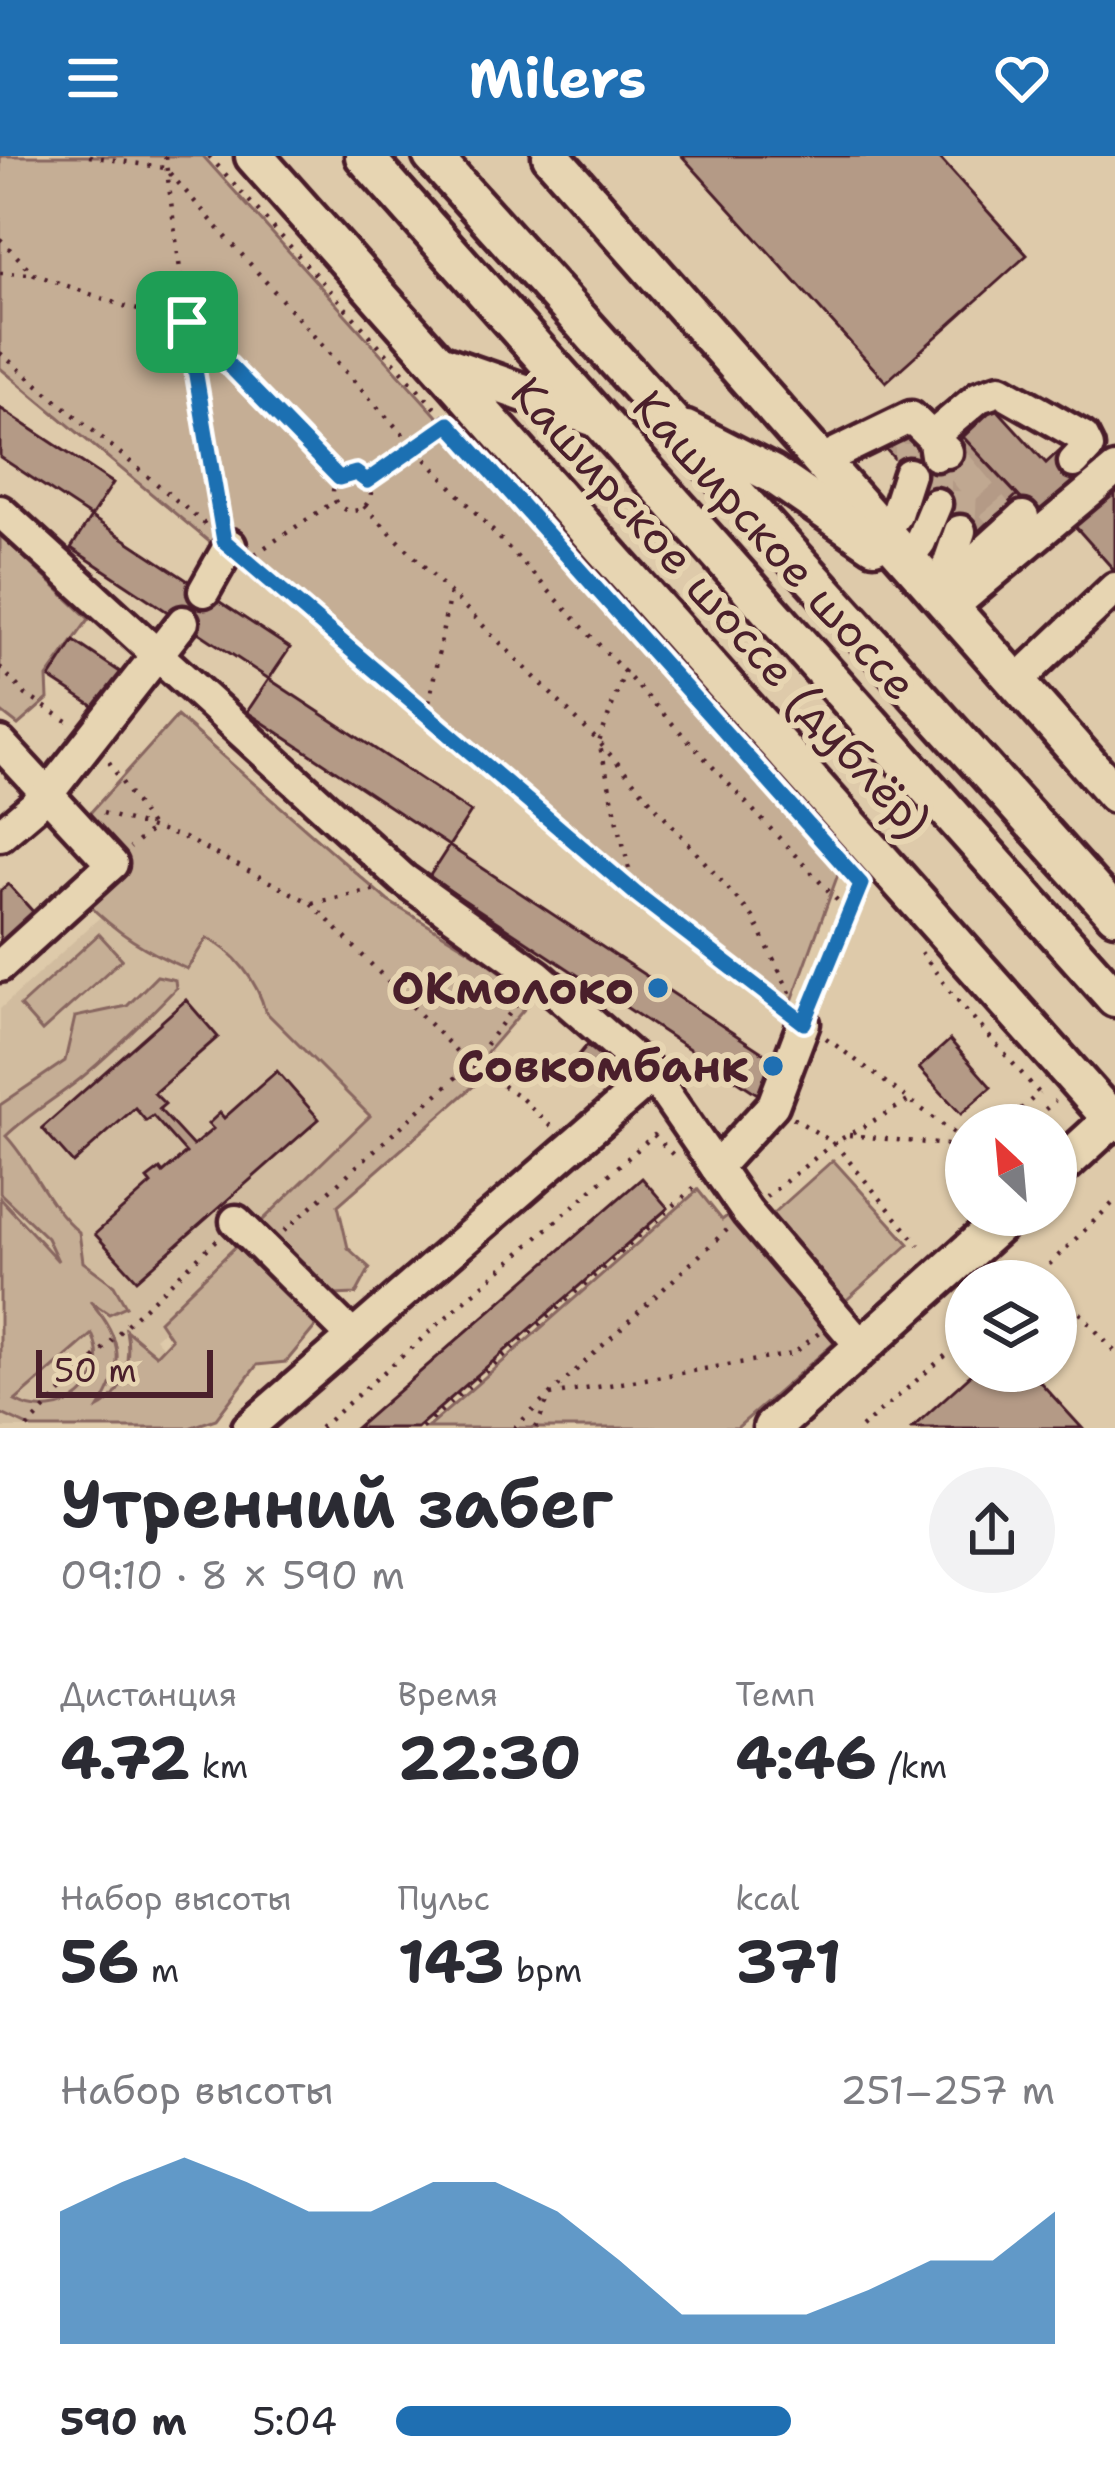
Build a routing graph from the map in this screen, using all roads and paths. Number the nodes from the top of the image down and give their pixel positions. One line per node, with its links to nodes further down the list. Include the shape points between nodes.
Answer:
1 (89, 156): 8 (path)
2 (165, 156): 8 (path)
3 (209, 156): 17 (path)
4 (254, 156): 14 (main road, Каширское шоссе (дублёр))
5 (364, 156): 15 (main road, Каширское шоссе)
6 (432, 156): 16 (main road, Каширское шоссе)
7 (551, 156): 19 (main road)
8 (165, 169): 12 (path); 18 (path)
9 (0, 238): 11 (path)
10 (0, 273): 11 (path)
11 (34, 274): 12 (path)
12 (187, 322): 13 (path, via 224,541); 23 (path)
13 (0, 353)
14 (438, 362): 15 (main road); 68 (main road, Каширское шоссе (дублёр))
15 (598, 418): 59 (main road, Каширское шоссе)
16 (668, 421): 33 (main road, via 772,473); 55 (main road, Каширское шоссе)
17 (449, 424): 18 (path); 30 (path)
18 (416, 445): 24 (path); 40 (path)
19 (820, 461): 20 (lane, via 928,438 1000,390 1083,437 1088,447); 33 (main road)
20 (1073, 462)
21 (1115, 470): 33 (lane)
22 (909, 474): 33 (lane, via 896,514)
23 (339, 478): 24 (path, via 356,473); 25 (path)
24 (367, 481): 27 (path)
25 (335, 501): 27 (path, via 350,510); 42 (path, via 247,560)
26 (936, 504): 33 (lane, via 920,542)
27 (364, 506): 35 (path)
28 (0, 511): 38 (lane)
29 (1010, 519): 33 (lane)
30 (544, 530)
31 (960, 531): 33 (lane, via 946,571)
32 (230, 545): 34 (lane)
33 (923, 576): 41 (main road)
34 (203, 591)
35 (451, 592): 42 (path); 44 (path)
36 (1109, 600): 41 (lane)
37 (183, 622): 38 (lane)
38 (158, 657): 43 (lane); 50 (lane)
39 (0, 667): 43 (path, via 26,695)
40 (625, 670): 44 (path); 54 (path)
41 (1016, 682): 46 (main road)
42 (427, 714): 52 (path)
43 (93, 737): 47 (lane); 48 (path)
44 (598, 742): 52 (path); 60 (path, via 753,917)
45 (0, 743): 47 (lane)
46 (1115, 794)
47 (46, 796): 48 (path); 49 (lane); 57 (lane, via 112,864)
48 (152, 829): 53 (path)
49 (0, 835)
50 (406, 880): 53 (path); 58 (lane)
51 (861, 884): 54 (path)
52 (635, 893): 60 (path)
53 (311, 903): 61 (path)
54 (849, 913): 60 (path)
55 (1115, 914)
56 (920, 952): 65 (path, via 1041,1091)
57 (0, 966)
58 (538, 976): 61 (path); 62 (lane)
59 (1115, 998)
60 (804, 1023): 64 (path); 67 (lane)
61 (470, 1065): 73 (path); 82 (path)
62 (653, 1076): 73 (lane); 76 (lane)
63 (1060, 1097): 66 (path)
64 (913, 1099): 69 (path); 70 (path)
65 (1026, 1104)
66 (1052, 1104)
67 (773, 1105): 72 (path); 76 (lane)
68 (1114, 1120): 74 (main road)
69 (945, 1126)
70 (849, 1135): 71 (path); 72 (path)
71 (945, 1142)
72 (833, 1143): 78 (path); 81 (path)
73 (573, 1146): 86 (lane)
74 (1077, 1153)
75 (684, 1167): 94 (path, via 654,1135)
76 (716, 1167): 78 (lane); 95 (path)
77 (1115, 1201): 83 (path)
78 (747, 1212): 85 (lane); 90 (path)
79 (236, 1221): 82 (lane); 92 (path)
80 (986, 1236): 87 (main road)
81 (919, 1245)
82 (266, 1247): 86 (lane)
83 (1053, 1260)
84 (1077, 1310): 88 (path)
85 (837, 1318): 87 (lane); 90 (path, via 793,1354)
86 (353, 1337): 93 (lane)
87 (862, 1347): 98 (main road)
88 (1115, 1352)
89 (945, 1356): 91 (path)
90 (550, 1395): 96 (path); 97 (path)
91 (865, 1426)
92 (26, 1428)
93 (248, 1428)
94 (320, 1428)
95 (422, 1428)
96 (514, 1428)
97 (536, 1428)
98 (772, 1428)

